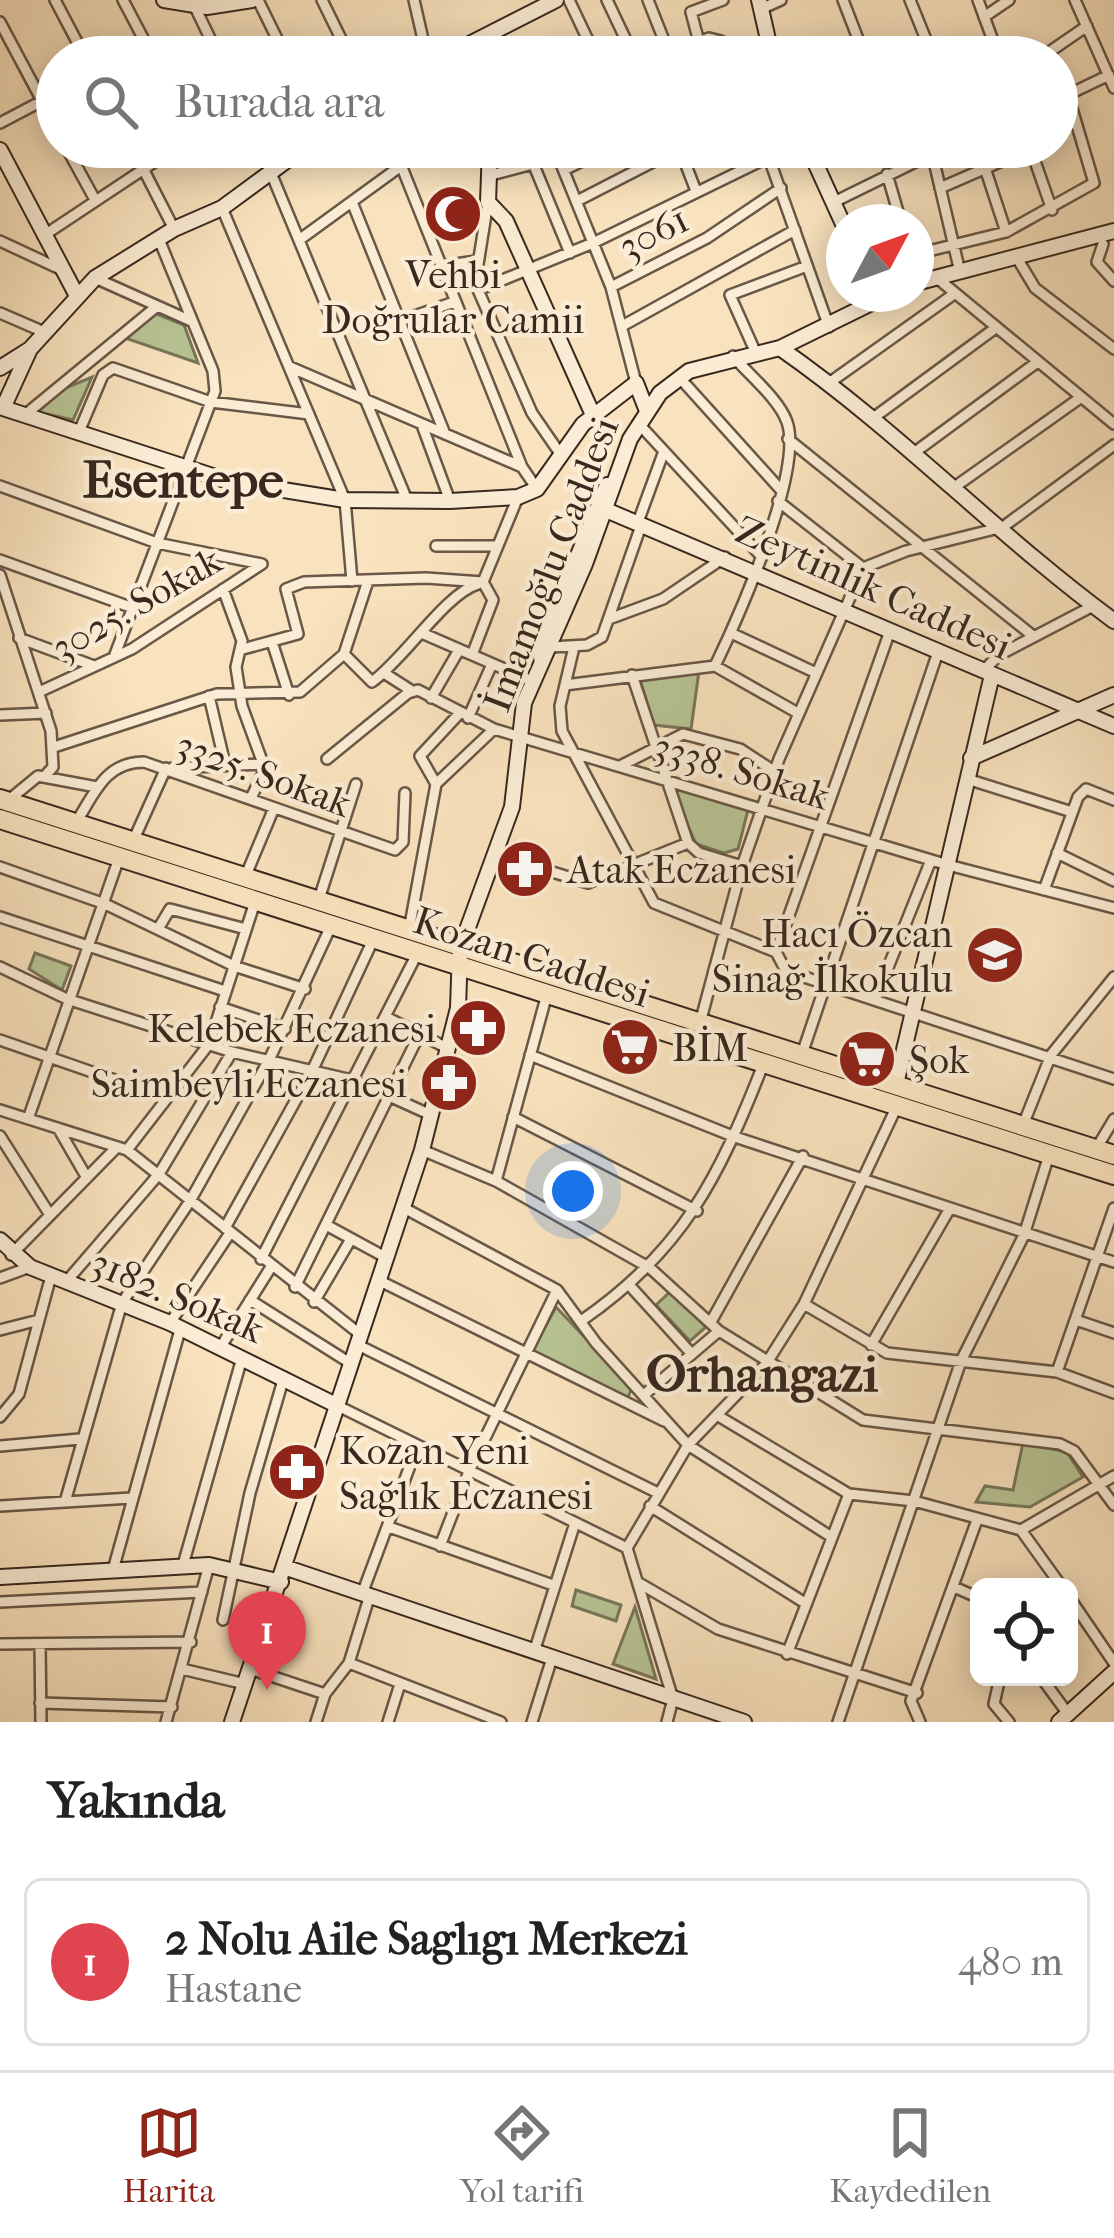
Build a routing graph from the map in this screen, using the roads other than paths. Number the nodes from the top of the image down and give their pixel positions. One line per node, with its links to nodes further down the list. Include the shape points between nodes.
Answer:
1 (56, 0): 24 (street)
2 (123, 0): 25 (street)
3 (164, 0): 19 (main road)
4 (255, 0): 19 (main road); 27 (street)
5 (322, 0): 28 (street)
6 (414, 0): 29 (street)
7 (556, 0): 23 (main road)
8 (569, 0): 32 (street)
9 (607, 0): 33 (street)
10 (648, 0): 34 (street)
11 (723, 0): 35 (street, via 691,12)
12 (782, 0): 18 (street)
13 (843, 0): 37 (street)
14 (910, 0): 38 (street)
15 (978, 0): 20 (street)
16 (1009, 0): 20 (street)
17 (1075, 0): 22 (street)
18 (760, 4): 36 (main road)
19 (195, 7): 26 (street)
20 (984, 17): 39 (street)
21 (0, 22): 43 (street)
22 (1087, 26): 40 (street); 41 (street)
23 (494, 31): 30 (main road); 31 (street)
24 (74, 36)
25 (142, 36)
26 (209, 36)
27 (275, 36)
28 (340, 36)
29 (422, 36)
30 (484, 36)
31 (496, 36)
32 (586, 36)
33 (624, 36)
34 (658, 36)
35 (697, 36)
36 (768, 36)
37 (857, 36)
38 (925, 36)
39 (991, 36)
40 (1072, 36)
41 (1108, 75): 42 (street); 44 (street)
42 (1114, 88)
43 (36, 90)
44 (1078, 90)
45 (36, 104): 46 (street)
46 (0, 123)
47 (1078, 140): 85 (street, via 1094,183)
48 (0, 150): 49 (main road)
49 (5, 167): 89 (main road)
50 (78, 168): 78 (street)
51 (140, 168): 78 (street)
52 (143, 168): 86 (street)
53 (273, 168): 71 (street)
54 (278, 168): 71 (main road)
55 (397, 168): 80 (street)
56 (402, 168): 100 (street)
57 (491, 168): 74 (main road)
58 (515, 168): 74 (street)
59 (534, 168): 97 (street)
60 (568, 168): 70 (street)
61 (640, 168): 79 (street)
62 (688, 168): 77 (street)
63 (738, 168): 77 (street)
64 (774, 168): 75 (street)
65 (818, 168): 82 (main road)
66 (899, 168): 73 (street)
67 (935, 168): 76 (street)
68 (992, 168): 72 (street)
69 (1037, 168): 85 (street)
70 (564, 170): 79 (street)
71 (274, 171): 84 (main road); 91 (street)
72 (986, 171): 76 (street); 88 (street)
73 (887, 174): 82 (street); 83 (street)
74 (491, 175): 81 (main road)
75 (782, 188): 87 (street); 109 (street, 3061, via 707,238)
76 (940, 188): 95 (street)
77 (696, 191): 94 (street)
78 (94, 198): 89 (street)
79 (577, 201): 94 (street)
80 (352, 202): 91 (street); 118 (street)
81 (488, 202): 99 (street); 103 (main road, via 506,221)
82 (834, 202)
83 (896, 204)
84 (222, 208): 86 (main road); 129 (street)
85 (1052, 210): 88 (street)
86 (174, 229): 90 (main road)
87 (795, 230): 101 (street); 119 (street)
88 (1006, 232): 95 (street)
89 (43, 236): 102 (main road)
90 (158, 237): 105 (main road); 117 (street)
91 (299, 240): 135 (street)
92 (1106, 240): 98 (main road); 108 (street, via 1097,262)
93 (0, 241): 102 (street)
94 (593, 243): 97 (street); 109 (street)
95 (953, 245): 96 (street); 104 (street)
96 (934, 250)
97 (570, 253): 103 (street)
98 (1017, 258): 104 (main road); 125 (street, via 1035,288)
99 (476, 261): 100 (street); 110 (street)
100 (442, 266): 113 (street)
101 (807, 266): 120 (street); 126 (street, via 730,295)
102 (61, 269): 111 (main road)
103 (525, 270): 110 (street); 140 (main road)
104 (960, 272): 106 (main road)
105 (95, 278): 111 (main road); 114 (street)
106 (938, 278): 107 (main road); 112 (street)
107 (934, 279)
108 (1114, 280)
109 (611, 286): 119 (street)
110 (478, 290): 151 (street, via 532,413)
111 (76, 294): 122 (main road)
112 (954, 294): 121 (street); 133 (street)
113 (454, 302): 118 (street); 152 (street)
114 (156, 307): 117 (street); 139 (street)
115 (851, 312): 120 (main road)
116 (0, 313): 122 (street)
117 (191, 321): 136 (street, via 215,380)
118 (400, 321): 146 (street)
119 (624, 325): 132 (street)
120 (829, 326): 123 (main road)
121 (994, 329): 128 (street); 142 (street)
122 (44, 332): 124 (main road)
123 (780, 348): 126 (main road); 133 (main road)
124 (29, 349): 130 (main road); 137 (main road)
125 (1114, 349)
126 (755, 351): 127 (main road)
127 (733, 356): 131 (main road); 147 (street, via 783,415)
128 (1036, 363): 134 (street); 150 (street)
129 (290, 367): 135 (street); 138 (street)
130 (0, 368)
131 (679, 377): 141 (main road, İmamoğlu Caddesi); 158 (street)
132 (637, 383): 140 (main road); 141 (main road)
133 (829, 383): 142 (main road)
134 (1080, 398): 144 (street); 155 (street)
135 (366, 400): 143 (street); 161 (street)
136 (211, 402): 138 (street); 145 (street, via 112,368); 153 (street)
137 (1, 411): 139 (main road)
138 (309, 414): 160 (street)
139 (24, 415): 145 (main road)
140 (593, 415): 151 (main road)
141 (642, 417): 149 (street); 154 (main road, İmamoğlu Caddesi)
142 (872, 418): 150 (main road)
143 (422, 424): 146 (street); 162 (street)
144 (1114, 424)
145 (78, 434): 153 (main road)
146 (445, 434): 152 (street)
147 (788, 440): 158 (street); 169 (street)
148 (1114, 445): 165 (street)
149 (664, 451): 164 (street); 172 (street)
150 (915, 452): 155 (main road)
151 (561, 455): 157 (main road)
152 (522, 467): 157 (street)
153 (187, 472): 160 (main road); 166 (street)
154 (612, 482): 163 (main road, İmamoğlu Caddesi); 194 (main road, via 541,645)
155 (956, 485): 165 (main road)
156 (0, 486): 166 (street)
157 (537, 489): 159 (main road)
158 (779, 495): 172 (street); 173 (street)
159 (518, 497): 162 (main road); 168 (street)
160 (345, 500): 161 (main road); 175 (street)
161 (408, 501): 162 (main road)
162 (450, 501)
163 (606, 510): 164 (main road, Zeytinlik Caddesi); 194 (main road, İmamoğlu Caddesi)
164 (640, 523): 170 (main road, Zeytinlik Caddesi); 183 (street)
165 (1003, 527): 169 (street); 180 (main road)
166 (158, 543): 178 (street, 3025. Sokak, via 262,564); 181 (street)
167 (436, 546): 168 (street)
168 (495, 546): 177 (street)
169 (924, 546): 173 (street); 188 (street)
170 (726, 556): 172 (main road, Zeytinlik Caddesi); 183 (street, via 663,599)
171 (0, 560): 181 (street)
172 (760, 564): 182 (main road, Zeytinlik Caddesi); 186 (street)
173 (863, 568): 182 (street)
174 (0, 575): 179 (street)
175 (352, 581): 176 (street); 190 (street, via 286,589 300,631)
176 (368, 581): 177 (street); 196 (street)
177 (483, 582): 187 (street, via 456,590); 197 (street, via 493,600)
178 (223, 589): 192 (street); 198 (street, 3025. Sokak)
179 (3, 606): 189 (street)
180 (1093, 606): 184 (main road); 188 (street)
181 (133, 608): 198 (street)
182 (846, 611): 185 (main road, Zeytinlik Caddesi); 202 (street)
183 (609, 619): 191 (street, via 598,640)
184 (1114, 621)
185 (890, 631): 195 (main road, Zeytinlik Caddesi); 247 (street)
186 (731, 633): 200 (street); 202 (street)
187 (424, 634): 193 (street); 203 (street)
188 (1033, 636): 204 (street, via 999,655)
189 (19, 638): 201 (street); 210 (street)
190 (273, 644): 192 (street); 212 (street)
191 (574, 647): 194 (street); 207 (street)
192 (243, 649): 208 (street, via 236,667)
193 (459, 650): 197 (street); 214 (street)
194 (546, 652): 206 (main road, İmamoğlu Caddesi)
195 (938, 652): 204 (main road, Zeytinlik Caddesi); 251 (street)
196 (344, 654): 203 (street, 3338. Sokak, via 372,682); 212 (street)
197 (472, 655): 199 (street)
198 (114, 657): 201 (street, 3025. Sokak)
199 (492, 664): 206 (street); 219 (street)
200 (716, 665): 205 (street); 216 (street)
201 (94, 666): 210 (street, 3025. Sokak)
202 (814, 672): 216 (street)
203 (384, 673): 209 (street, 3338. Sokak)
204 (987, 673): 215 (main road, Zeytinlik Caddesi); 226 (main road)
205 (632, 674): 207 (street); 223 (street)
206 (532, 681): 222 (main road, İmamoğlu Caddesi)
207 (565, 685): 225 (street, via 559,715)
208 (241, 691): 211 (street); 212 (street); 229 (street)
209 (412, 691): 214 (street, 3338. Sokak); 227 (street)
210 (38, 692): 217 (street)
211 (208, 695): 224 (street); 228 (street)
212 (289, 695)
213 (1114, 695): 215 (main road)
214 (431, 698): 219 (street, 3338. Sokak)
215 (1077, 710): 220 (main road, Zeytinlik Caddesi); 226 (main road)
216 (796, 712): 232 (street)
217 (46, 713): 218 (street); 224 (street)
218 (0, 715)
219 (463, 716): 221 (street, 3338. Sokak); 237 (street, via 420,756)
220 (1114, 726)
221 (494, 729): 222 (street, 3338. Sokak); 237 (street)
222 (518, 733): 225 (street, 3338. Sokak); 253 (main road, İmamoğlu Caddesi, via 512,807)
223 (655, 745): 230 (street); 232 (street, via 692,736 740,749); 234 (street)
224 (54, 747): 233 (street)
225 (569, 749): 230 (street, 3338. Sokak); 256 (street)
226 (971, 758): 235 (main road)
227 (327, 759)
228 (225, 764): 229 (street); 231 (street)
229 (263, 764): 240 (street)
230 (622, 765): 234 (street, 3338. Sokak)
231 (166, 768): 238 (street, 3325. Sokak, via 125,763); 240 (street, 3325. Sokak); 249 (street)
232 (774, 771): 244 (street)
233 (44, 777): 238 (street); 242 (street)
234 (667, 779): 244 (street, 3338. Sokak); 250 (street)
235 (967, 779): 245 (street); 258 (main road)
236 (356, 784): 248 (street)
237 (436, 784): 271 (street)
238 (97, 788): 246 (street)
239 (405, 793): 248 (street, 3325. Sokak, via 400,849)
240 (251, 799): 243 (street, 3325. Sokak)
241 (1114, 800): 245 (street, via 1086,790)
242 (3, 806): 246 (highway, Kozan Caddesi); 254 (highway, Kozan Caddesi)
243 (274, 808): 248 (street, 3325. Sokak); 260 (street)
244 (762, 808): 247 (street, 3338. Sokak); 257 (street)
245 (1072, 812): 252 (street)
246 (77, 821): 249 (highway, Kozan Caddesi)
247 (821, 826): 251 (street, 3338. Sokak); 275 (street)
248 (343, 834): 263 (street)
249 (134, 839): 260 (highway, Kozan Caddesi)
250 (688, 843): 256 (street); 257 (street)
251 (874, 843): 255 (street, 3338. Sokak); 281 (street)
252 (1057, 853): 261 (street); 262 (street)
253 (494, 854): 256 (street, via 588,883); 277 (main road, İmamoğlu Caddesi)
254 (119, 858): 264 (highway, Kozan Caddesi); 265 (street)
255 (931, 860): 258 (street, 3338. Sokak); 286 (street)
256 (632, 865): 272 (street, via 659,908)
257 (742, 866): 272 (street)
258 (948, 866): 262 (street, 3338. Sokak); 288 (main road)
259 (0, 867): 265 (street)
260 (246, 876): 263 (highway, Kozan Caddesi)
261 (1114, 881)
262 (1044, 890): 266 (street, 3338. Sokak)
263 (319, 901): 271 (highway, Kozan Caddesi)
264 (255, 902): 268 (highway, Kozan Caddesi); 270 (street)
265 (105, 904): 269 (street); 274 (street)
266 (1114, 908)
267 (0, 917): 274 (street)
268 (331, 926): 273 (highway, Kozan Caddesi); 282 (street)
269 (158, 929): 270 (street, via 170,909); 278 (street)
270 (246, 929): 278 (street)
271 (409, 932): 277 (highway, Kozan Caddesi)
272 (727, 933): 275 (street); 290 (street)
273 (374, 940): 276 (highway, Kozan Caddesi); 303 (street)
274 (86, 948): 283 (street); 285 (street)
275 (776, 952): 281 (street, via 781,968)
276 (417, 954): 277 (highway, Kozan Caddesi); 289 (street)
277 (460, 958): 284 (highway, Kozan Caddesi); 290 (highway, Kozan Caddesi); 295 (main road, İmamoğlu Caddesi)
278 (234, 966): 282 (street); 283 (street)
279 (0, 967): 285 (street)
280 (1112, 981): 299 (street)
281 (826, 986): 286 (street); 298 (street)
282 (304, 989): 291 (street)
283 (224, 991): 287 (street)
284 (547, 994): 297 (street); 302 (highway, Kozan Caddesi)
285 (67, 1000): 294 (street); 300 (street)
286 (875, 1000): 288 (street)
287 (220, 1007): 291 (street); 294 (street)
288 (914, 1010): 299 (street); 306 (main road)
289 (388, 1018): 292 (street); 305 (street)
290 (700, 1023): 298 (highway, Kozan Caddesi)
291 (285, 1029): 301 (street)
292 (419, 1035): 295 (street); 307 (street)
293 (0, 1040): 300 (street)
294 (209, 1044): 296 (street); 308 (street)
295 (447, 1048): 311 (main road, İmamoğlu Caddesi)
296 (232, 1052): 301 (street); 324 (street)
297 (530, 1054): 312 (street); 318 (street)
298 (802, 1054): 306 (highway, Kozan Caddesi)
299 (1051, 1055): 304 (street); 315 (street)
300 (48, 1056): 308 (street); 313 (street)
301 (271, 1058): 303 (street); 329 (street)
302 (763, 1065): 309 (highway, Kozan Caddesi); 318 (street)
303 (313, 1069): 305 (street); 336 (street)
304 (1114, 1079)
305 (356, 1081): 307 (street); 343 (street)
306 (896, 1084): 315 (highway, Kozan Caddesi)
307 (392, 1096): 311 (street); 335 (street)
308 (166, 1098): 319 (street)
309 (897, 1106): 322 (highway, Kozan Caddesi); 327 (street)
310 (0, 1110): 313 (street)
311 (431, 1115): 320 (main road, İmamoğlu Caddesi)
312 (513, 1117): 328 (street); 332 (street)
313 (28, 1119): 316 (street)
314 (1114, 1119): 321 (street)
315 (1023, 1125): 321 (highway, Kozan Caddesi)
316 (58, 1128): 319 (street); 326 (street)
317 (0, 1136): 334 (street)
318 (735, 1137): 323 (street); 332 (street)
319 (122, 1148): 324 (street); 326 (street)
320 (422, 1150): 328 (street); 330 (main road, İmamoğlu Caddesi)
321 (1105, 1152)
322 (1049, 1155): 325 (highway, Kozan Caddesi); 337 (street)
323 (802, 1156): 327 (street); 359 (street)
324 (159, 1174): 329 (street); 349 (street)
325 (1114, 1175)
326 (87, 1178): 334 (street)
327 (867, 1180): 333 (street); 357 (street)
328 (496, 1181): 347 (street)
329 (190, 1201): 336 (street); 356 (street)
330 (404, 1208): 342 (main road, İmamoğlu Caddesi); 353 (street)
331 (1114, 1208): 341 (street)
332 (697, 1210): 347 (street)
333 (949, 1210): 337 (street); 367 (street)
334 (50, 1216): 340 (street)
335 (328, 1226): 338 (street); 351 (street)
336 (227, 1231): 343 (street); 362 (street)
337 (1024, 1235): 341 (street); 372 (street)
338 (351, 1239): 342 (street); 355 (street)
339 (0, 1240): 340 (main road, 3182. Sokak)
340 (11, 1255): 345 (main road, 3182. Sokak)
341 (1098, 1256): 344 (street); 360 (street)
342 (385, 1257): 350 (main road, İmamoğlu Caddesi)
343 (261, 1259): 346 (street)
344 (1114, 1262)
345 (30, 1267): 348 (street); 349 (main road, 3182. Sokak)
346 (272, 1267): 351 (street); 354 (street)
347 (650, 1268): 352 (street); 359 (street)
348 (0, 1278)
349 (59, 1279): 356 (main road, 3182. Sokak); 358 (street)
350 (378, 1280): 366 (main road, İmamoğlu Caddesi); 370 (street)
351 (295, 1287): 355 (street)
352 (631, 1287): 361 (street); 369 (street)
353 (557, 1290): 361 (street); 370 (street)
354 (250, 1300): 368 (street); 373 (street)
355 (314, 1302): 366 (street)
356 (122, 1303): 362 (main road, 3182. Sokak); 385 (street)
357 (804, 1304): 367 (street); 374 (street)
358 (39, 1320): 363 (street); 381 (street, via 19,1394)
359 (712, 1320): 364 (street)
360 (1076, 1320): 365 (street); 375 (street)
361 (581, 1321): 378 (street)
362 (175, 1326): 368 (main road, 3182. Sokak); 394 (street)
363 (0, 1330)
364 (719, 1331): 369 (street); 374 (street)
365 (1114, 1334)
366 (359, 1340): 373 (main road, İmamoğlu Caddesi); 380 (street)
367 (871, 1346): 372 (street)
368 (220, 1348): 371 (main road, 3182. Sokak)
369 (690, 1352): 378 (street)
370 (524, 1355): 380 (street); 383 (street)
371 (242, 1358): 376 (main road, 3182. Sokak); 407 (street)
372 (962, 1361): 375 (street); 384 (street)
373 (350, 1363): 379 (main road, İmamoğlu Caddesi)
374 (766, 1364): 382 (street); 384 (street, via 863,1420)
375 (1057, 1372): 377 (street)
376 (284, 1377): 379 (main road, 3182. Sokak); 409 (street)
377 (1114, 1393)
378 (645, 1394): 383 (street)
379 (334, 1404): 388 (street); 411 (main road, İmamoğlu Caddesi)
380 (496, 1412): 389 (street); 392 (street)
381 (0, 1417)
382 (719, 1418): 386 (street); 393 (street)
383 (665, 1422): 386 (street)
384 (937, 1429): 391 (street, via 1060,1444); 395 (street)
385 (80, 1439): 387 (street); 396 (street)
386 (688, 1445): 392 (street); 404 (street)
387 (0, 1446)
388 (416, 1447): 389 (street); 402 (street)
389 (470, 1469): 401 (street); 405 (street)
390 (1114, 1476): 391 (street)
391 (1101, 1484): 397 (street); 403 (street)
392 (658, 1492): 399 (street)
393 (849, 1494): 395 (street); 404 (street)
394 (131, 1498): 396 (street); 410 (street)
395 (914, 1501): 400 (street); 434 (street)
396 (65, 1502): 398 (street)
397 (1114, 1505)
398 (0, 1506)
399 (650, 1506): 406 (street); 421 (street)
400 (977, 1520): 403 (street); 416 (street)
401 (575, 1523): 406 (street); 415 (street)
402 (389, 1528): 405 (street); 419 (street)
403 (1021, 1530): 413 (street)
404 (830, 1536): 421 (street)
405 (440, 1546): 415 (street)
406 (627, 1548): 414 (street)
407 (182, 1565): 408 (main road); 410 (main road)
408 (209, 1565): 409 (main road); 417 (street)
409 (236, 1569): 411 (main road); 423 (street)
410 (113, 1570): 412 (main road)
411 (284, 1575): 419 (main road); 435 (main road, İmamoğlu Caddesi)
412 (0, 1577)
413 (1056, 1578)
414 (638, 1582): 428 (street, via 718,1629); 441 (street)
415 (553, 1585): 427 (street)
416 (954, 1587): 418 (street); 439 (street)
417 (202, 1592): 420 (street); 424 (street)
418 (970, 1594)
419 (366, 1596): 427 (main road); 431 (street)
420 (0, 1602)
421 (805, 1603): 428 (street)
422 (1078, 1610): 430 (street)
423 (223, 1620)
424 (191, 1642): 426 (street); 432 (street)
425 (0, 1643): 426 (street)
426 (40, 1644): 442 (street)
427 (534, 1652): 429 (main road)
428 (787, 1654): 434 (street)
429 (552, 1658): 441 (main road); 454 (street)
430 (1114, 1663)
431 (349, 1664): 436 (street); 440 (street)
432 (182, 1669): 435 (street); 443 (street)
433 (1114, 1672): 445 (main road)
434 (852, 1676): 439 (street); 456 (street)
435 (248, 1677): 440 (street); 449 (main road, İmamoğlu Caddesi)
436 (400, 1684): 444 (street); 451 (street)
437 (998, 1686): 458 (street, via 994,1704)
438 (1046, 1686): 445 (street)
439 (917, 1693): 457 (street, via 911,1701)
440 (325, 1694): 450 (street)
441 (673, 1699): 446 (main road); 455 (street)
442 (40, 1703): 443 (street); 447 (street)
443 (172, 1707): 448 (street)
444 (461, 1708): 452 (street); 453 (street)
445 (1064, 1718)
446 (741, 1721)
447 (41, 1722)
448 (166, 1722)
449 (232, 1722)
450 (316, 1722)
451 (388, 1722)
452 (457, 1722)
453 (501, 1722)
454 (532, 1722)
455 (668, 1722)
456 (838, 1722)
457 (920, 1722)
458 (1009, 1722)

